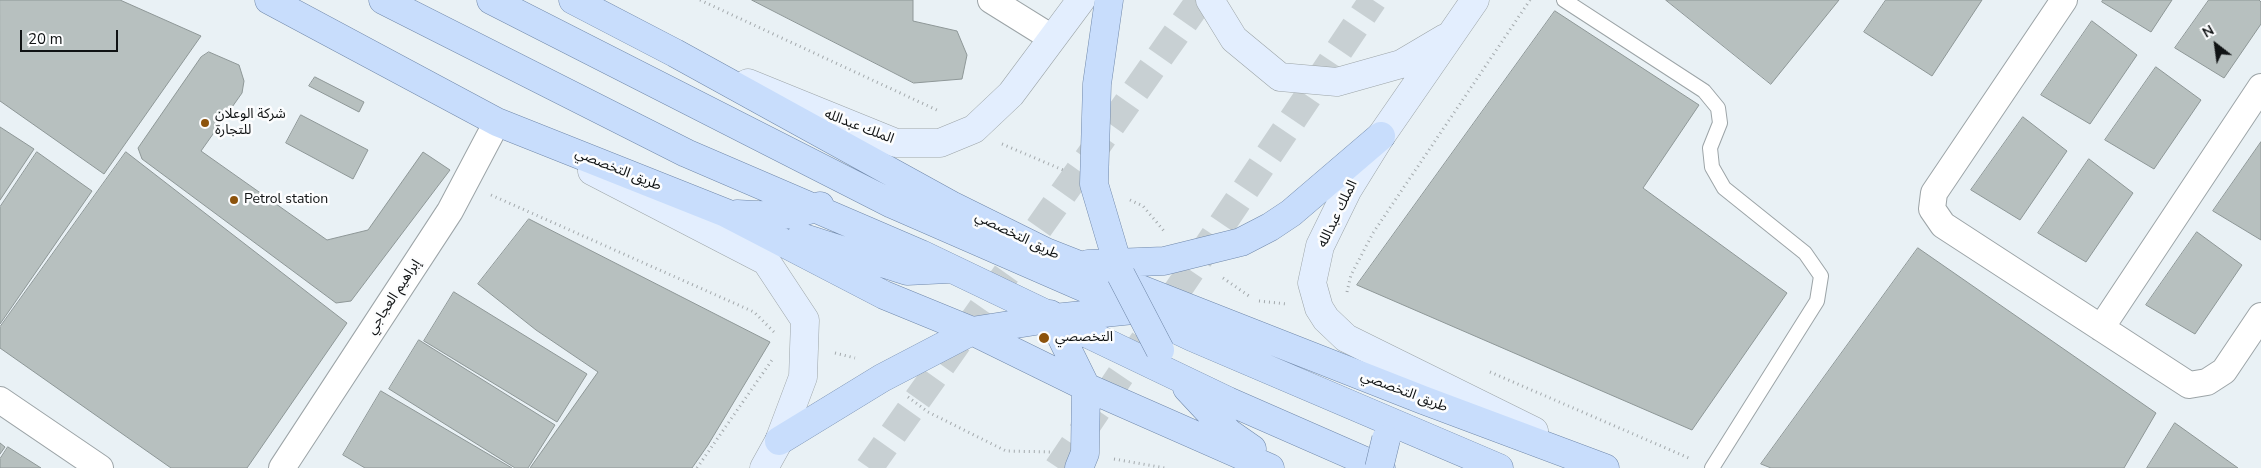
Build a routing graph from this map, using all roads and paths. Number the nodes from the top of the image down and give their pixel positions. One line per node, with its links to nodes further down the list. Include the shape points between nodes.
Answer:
1 (269, 0): 19 (main road, طريق التخصصي)
2 (383, 0): 27 (main road, via 686,153)
3 (491, 0): 22 (main road)
4 (573, 0): 16 (main road, طريق التخصصي)
5 (700, 0): 20 (path)
6 (991, 0): 15 (street)
7 (1081, 0): 15 (main road, الملك عبدالله)
8 (1109, 0): 24 (main road, via 1098,84)
9 (1210, 0): 14 (main road, via 1234,39 1280,77 1337,82 1401,64)
10 (1475, 0): 14 (main road, الملك عبدالله)
11 (1530, 0): 34 (path, via 1373,233 1351,275 1343,309)
12 (1564, 0): 63 (lane, via 1704,91 1718,108 1720,123 1710,148 1712,167 1724,188 1805,253 1821,276 1817,301)
13 (2064, 0): 39 (street, via 1934,193 1932,210 1942,225)
14 (1452, 33): 21 (main road, الملك عبدالله)
15 (1052, 38): 20 (main road, الملك عبدالله, via 1011,94)
16 (675, 53): 18 (main road, طريق التخصصي); 20 (main road, الملك عبدالله, via 896,143 940,143)
17 (2261, 87): 39 (street)
18 (794, 118): 22 (main road, via 840,149 845,172); 25 (main road, طريق التخصصي)
19 (497, 122): 23 (street, إبراهيم العجاجي); 28 (main road, طريق التخصصي); 50 (main road, via 766,261 804,320 803,377)
20 (974, 129): 24 (path, via 1018,152)
21 (1381, 136): 29 (main road, via 1270,227 1241,242); 34 (main road, الملك عبدالله, via 1347,191 1320,246 1312,283)
22 (843, 179): 27 (main road, via 838,193); 30 (main road)
23 (464, 183): 41 (path, via 754,312); 53 (street, إبراهيم العجاجي, via 450,211)
24 (1094, 184): 33 (main road)
25 (951, 205): 30 (main road); 31 (main road, طريق التخصصي)
26 (1143, 206): 29 (path, via 1171,239)
27 (815, 208): 28 (main road, via 779,216); 32 (main road)
28 (726, 213): 32 (main road, via 907,271); 40 (main road, طريق التخصصي, via 884,294)
29 (1191, 254): 33 (main road); 34 (path, via 1254,300)
30 (1016, 262): 31 (main road); 32 (main road); 35 (main road); 38 (main road)
31 (1077, 264): 33 (main road); 36 (main road, طريق التخصصي)
32 (952, 269): 38 (main road)
33 (1119, 269): 44 (main road, bridge, via 1169,367)
34 (1319, 308): 62 (main road, الملك عبدالله, via 1346,338)
35 (1135, 310): 36 (main road, طريق التخصصي); 38 (main road, طريق التخصصي); 49 (main road)
36 (1205, 315): 47 (main road, طريق التخصصي)
37 (2261, 316): 39 (street, via 2224,371 2207,382 2189,386)
38 (1054, 318): 40 (main road, طريق التخصصي); 44 (main road); 45 (main road)
39 (2101, 328)
40 (972, 330): 45 (main road, طريق التخصصي); 50 (main road, طريق التخصصي, via 882,378)
41 (778, 337)
42 (773, 358): 54 (path)
43 (1487, 371): 63 (path)
44 (1178, 377): 58 (main road, via 1229,433); 59 (main road)
45 (1086, 387): 51 (main road); 57 (main road, طريق التخصصي)
46 (0, 400): 52 (street)
47 (1423, 400): 49 (main road); 61 (main road, طريق التخصصي)
48 (928, 412): 51 (path, via 1006,451)
49 (1391, 432): 59 (main road, bridge); 60 (main road)
50 (780, 440): 55 (main road)
51 (1082, 461): 56 (path)
52 (100, 468)
53 (282, 468)
54 (697, 468)
55 (764, 468)
56 (1165, 468)
57 (1270, 468)
58 (1280, 468)
59 (1380, 468)
60 (1499, 468)
61 (1605, 468)
62 (1609, 468)
63 (1712, 468)

